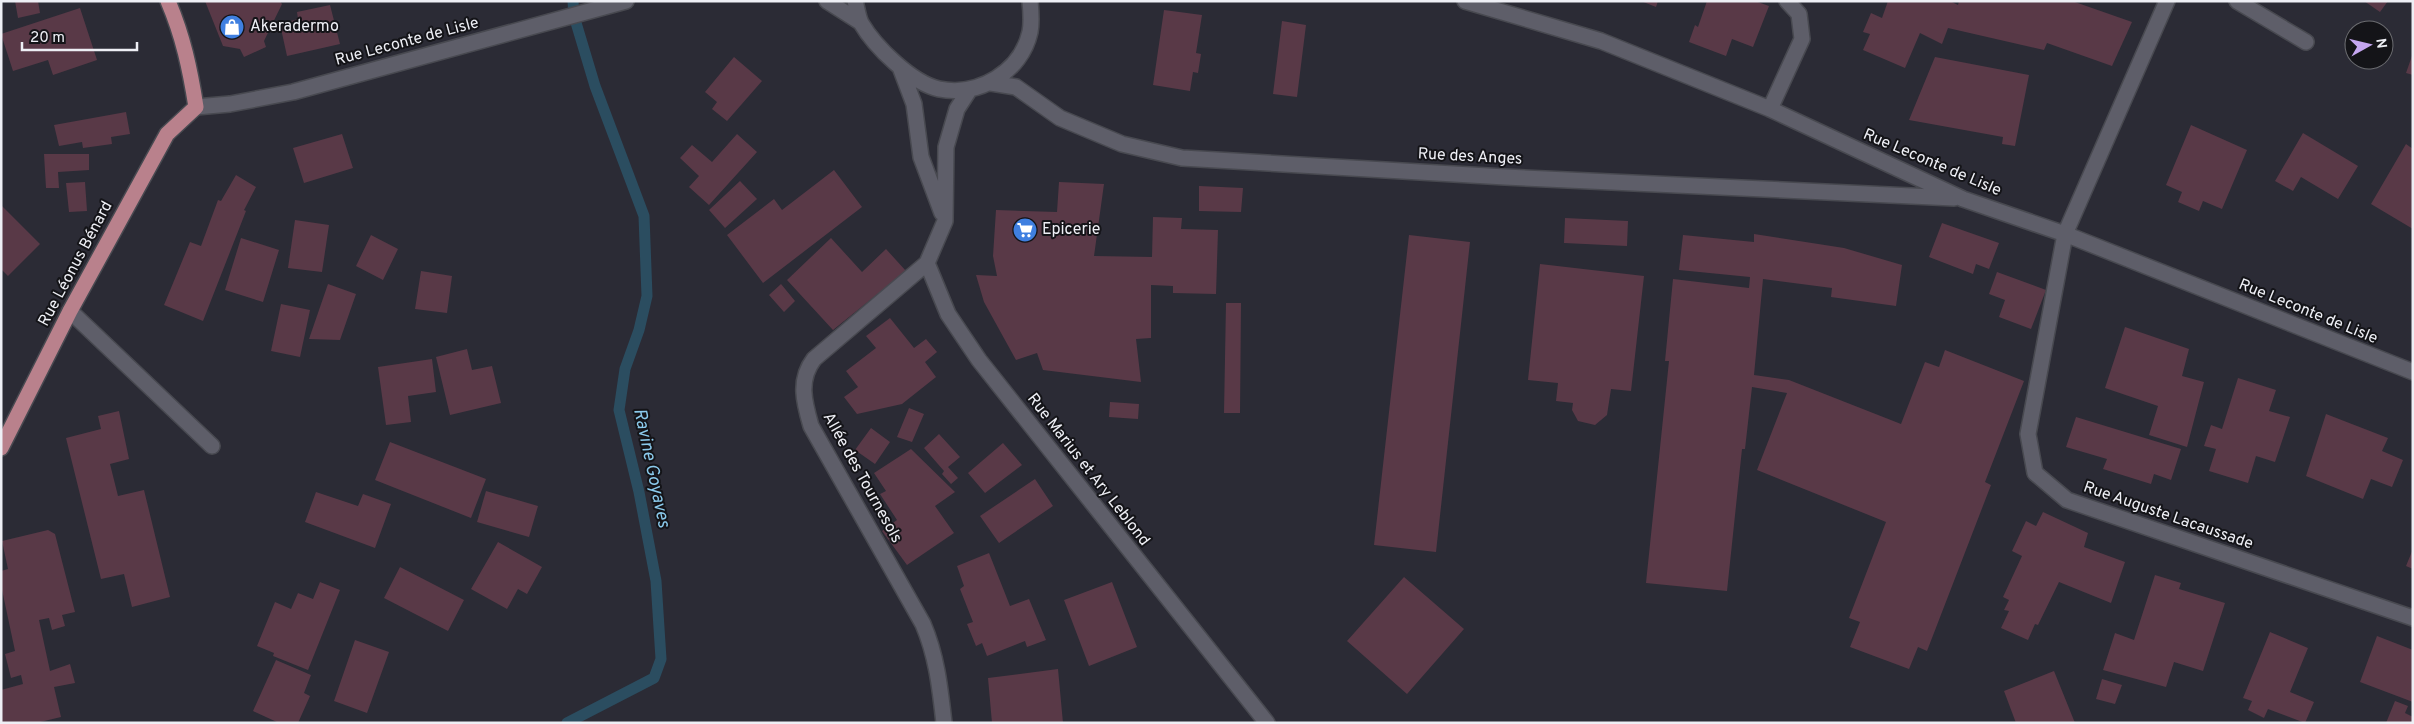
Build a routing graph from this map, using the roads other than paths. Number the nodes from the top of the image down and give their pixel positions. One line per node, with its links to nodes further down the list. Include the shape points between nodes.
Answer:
1 (168, 1): 15 (main road, via 189,61)
2 (626, 1): 15 (street, Rue Leconte de Lisle, via 292,92)
3 (827, 1): 10 (street)
4 (856, 1): 10 (street)
5 (1030, 1): 13 (street, via 1030,31 1023,52)
6 (1465, 1): 16 (street, Rue Leconte de Lisle, via 1601,41)
7 (1786, 1): 16 (street, via 1799,14 1802,39)
8 (2167, 1): 19 (street, Rue Auguste Lacaussade)
9 (2237, 1): 11 (street)
10 (860, 22): 12 (street, via 881,49)
11 (2306, 42)
12 (900, 66): 14 (street, via 920,81 939,89); 18 (street, via 914,104 921,157)
13 (991, 83): 14 (street); 17 (street, Rue des Anges, via 1016,87 1060,118 1122,144 1182,158)
14 (970, 89): 18 (street, via 957,109 946,147)
15 (196, 107): 21 (main road, Rue Léonus Bénard, via 167,134)
16 (1770, 109): 17 (street, Rue Leconte de Lisle)
17 (1963, 199): 19 (street, Rue Leconte de Lisle)
18 (945, 221): 20 (street)
19 (2065, 234): 22 (street, Rue Leconte de Lisle); 25 (street, Rue Auguste Lacaussade, via 2028,434 2035,474 2067,500)
20 (928, 263): 26 (street, Allée des Tournesols, via 814,359 806,370 804,403 811,426 923,624 933,647); 27 (street, Rue Marius et Ary Leblond, via 948,314 979,360)
21 (70, 311): 23 (street); 24 (main road, Rue Léonus Bénard)
22 (2413, 372)
23 (212, 446)
24 (1, 448)
25 (2413, 618)
26 (944, 723)
27 (1267, 723)

